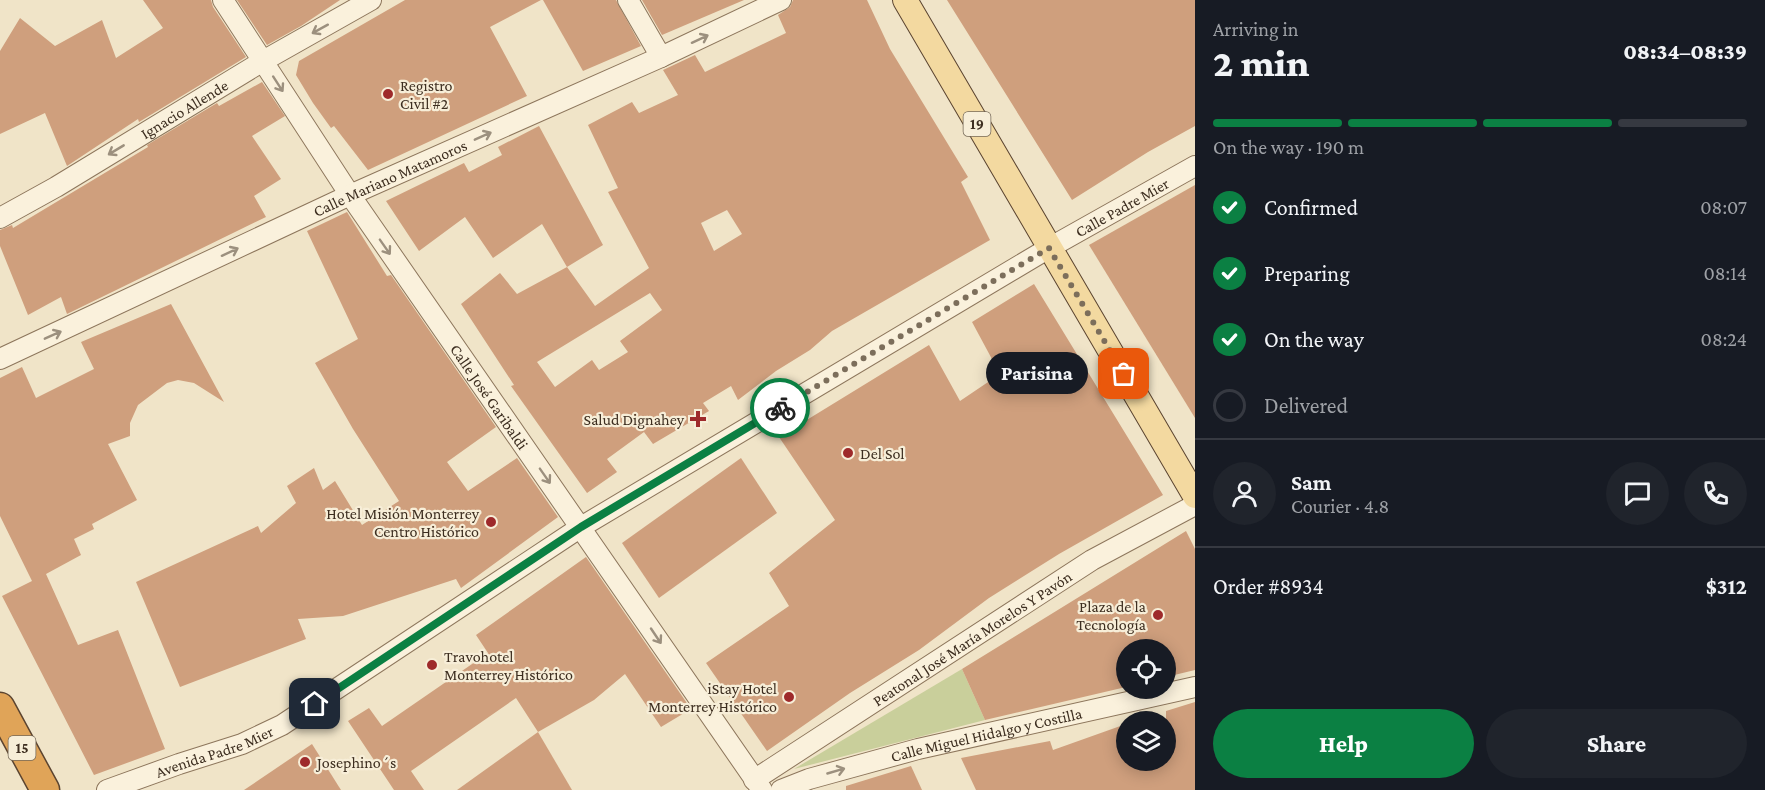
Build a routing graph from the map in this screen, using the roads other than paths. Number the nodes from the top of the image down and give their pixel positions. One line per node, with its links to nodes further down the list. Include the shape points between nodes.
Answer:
1 (223, 0): 7 (street, Calle José Garibaldi)
2 (371, 0): 7 (street, Ignacio Allende, one-way to 7)
3 (628, 0): 6 (street)
4 (781, 0): 6 (street, Calle Mariano Matamoros, one-way to 4)
5 (905, 0): 11 (main road, 19)
6 (661, 57): 9 (street, Calle Mariano Matamoros, one-way to 6)
7 (263, 61): 9 (street, Calle José Garibaldi, one-way to 9); 10 (street, Ignacio Allende, one-way to 10)
8 (1195, 166): 11 (street, Calle Padre Mier)
9 (350, 195): 12 (street, Calle Mariano Matamoros, one-way to 9); 15 (street, Calle José Garibaldi, one-way to 15)
10 (0, 218)
11 (1049, 248): 13 (main road, 19); 15 (street, Avenida Padre Mier)
12 (0, 359)
13 (1195, 496)
14 (1195, 505): 19 (street, Peatonal José María Morelos Y Pavón, via 1092,560)
15 (581, 527): 19 (street, Calle José Garibaldi, one-way to 19); 21 (street, Avenida Padre Mier, via 282,725 242,744)
16 (1195, 687): 18 (street, Calle Miguel Hidalgo y Costilla, one-way to 16, via 918,748)
17 (0, 707): 20 (highway, 15)
18 (812, 784): 22 (street, Calle Miguel Hidalgo y Costilla)
19 (758, 785)
20 (45, 790)
21 (107, 790)
22 (781, 790)

